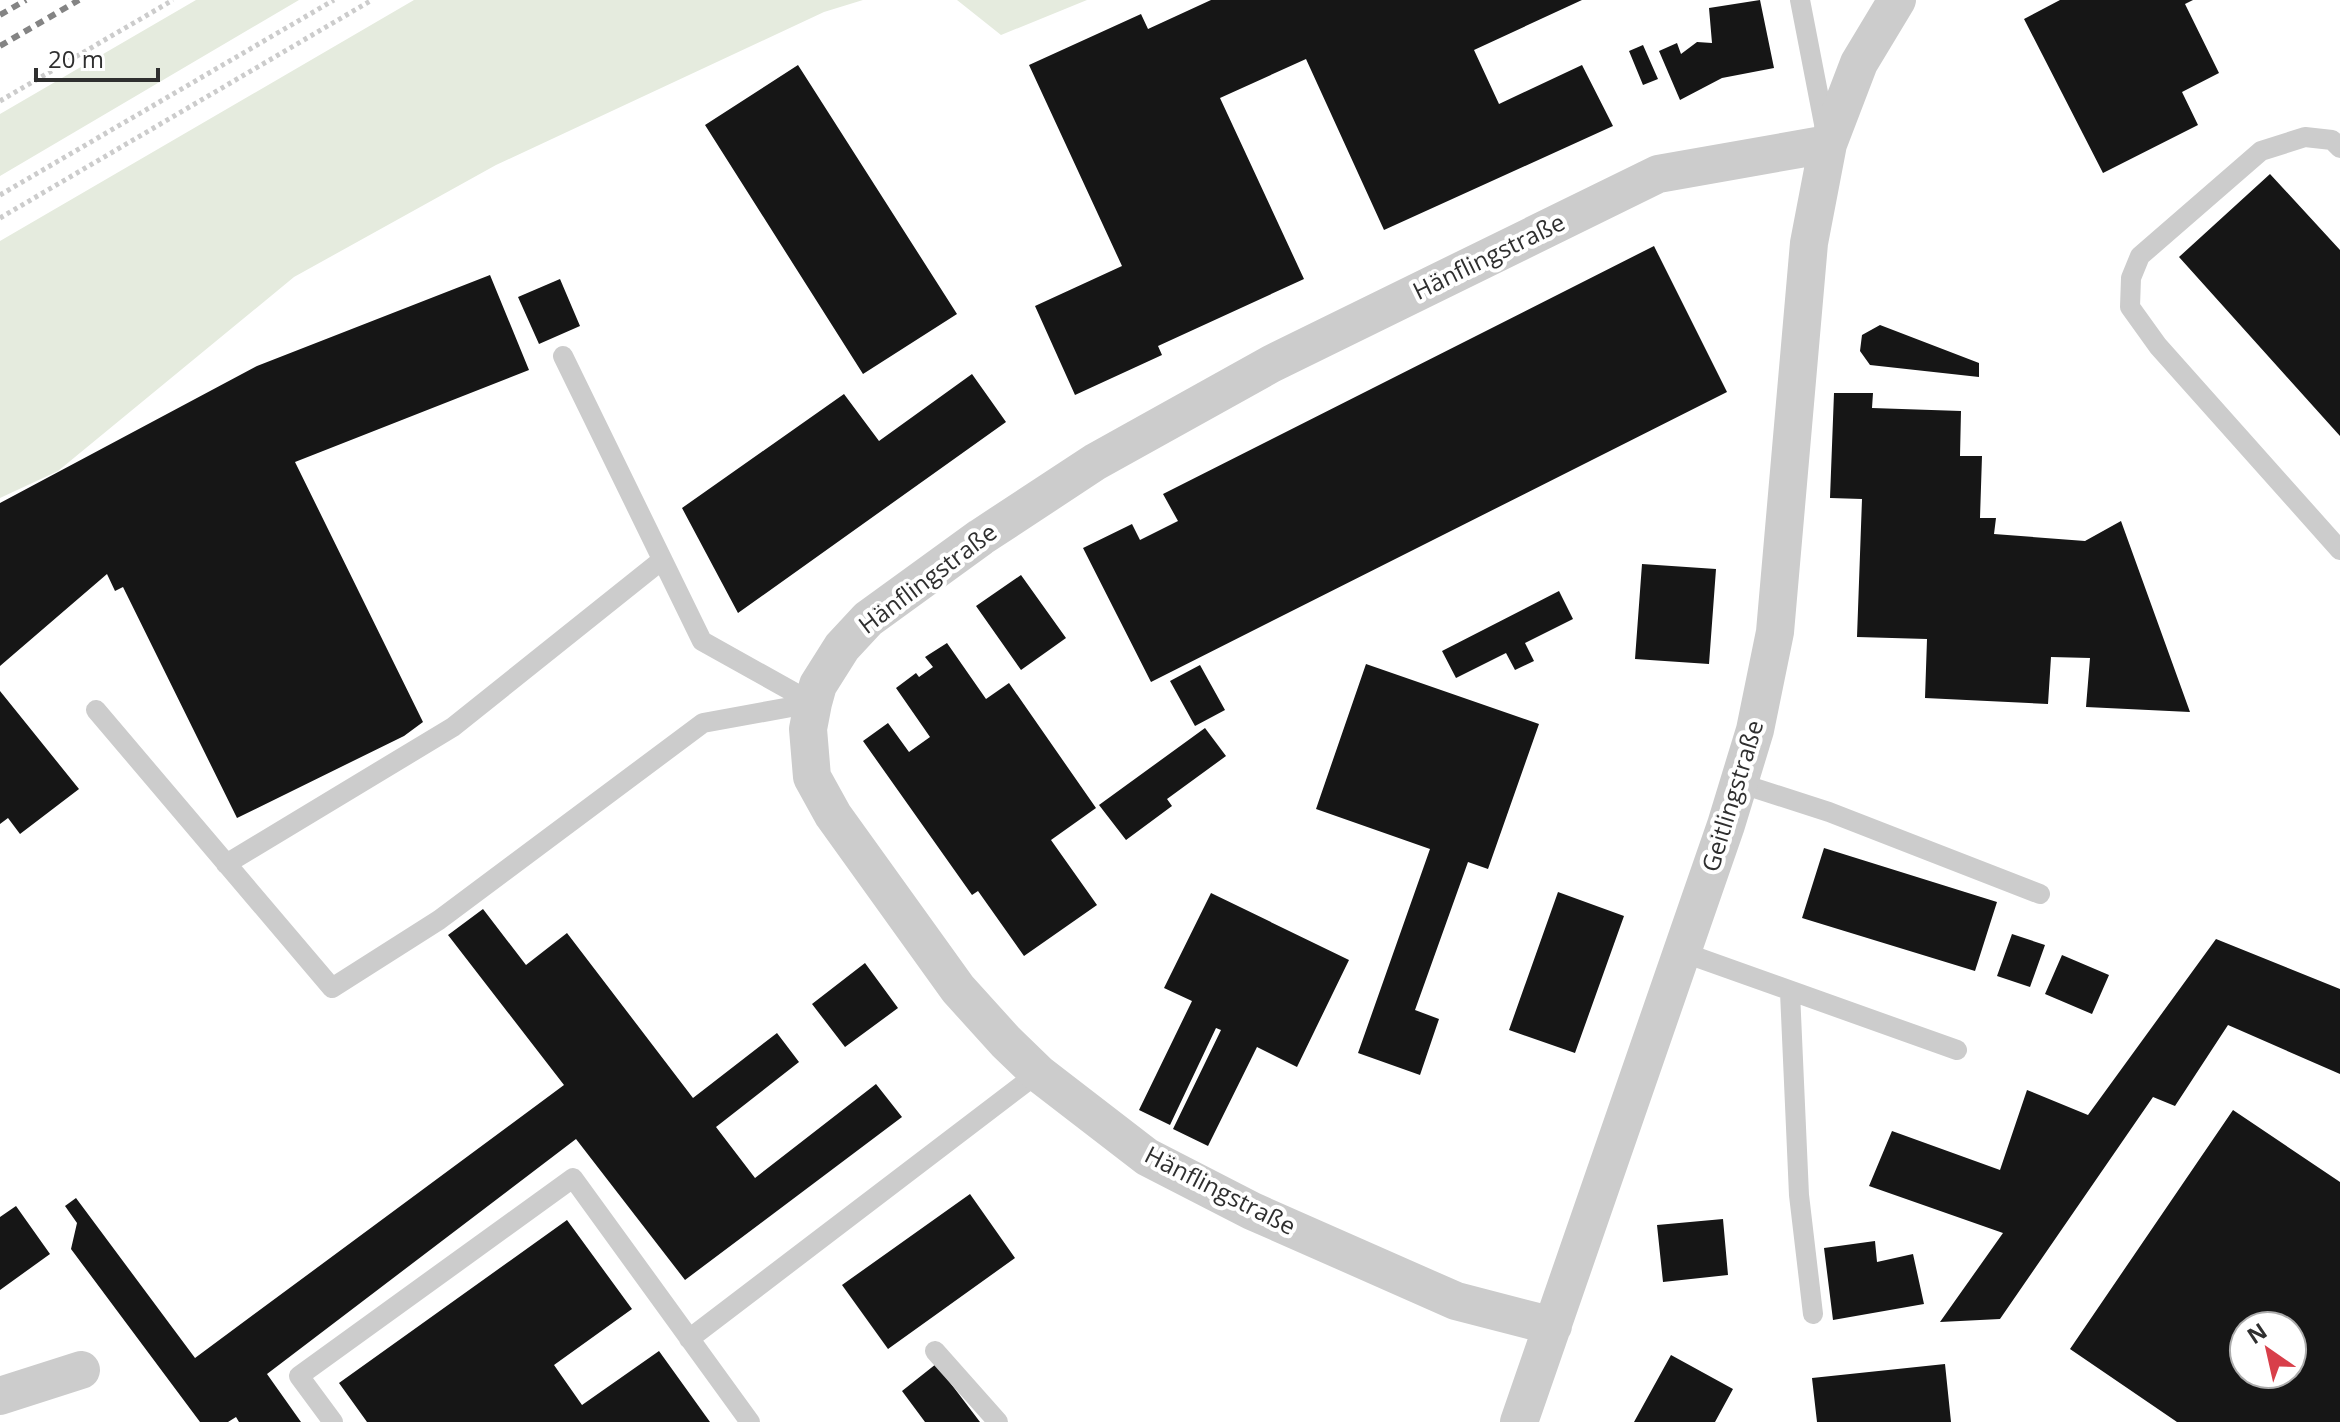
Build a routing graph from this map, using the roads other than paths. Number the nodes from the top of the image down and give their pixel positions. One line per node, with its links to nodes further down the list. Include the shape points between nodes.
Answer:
1 (1800, 0): 3 (lane, Geitlingstraße)
2 (1897, 0): 3 (street, Geitlingstraße, via 1859,63)
3 (1828, 144): 8 (street, Hänflingstraße, via 1658,174 1271,364 1095,462 868,619 842,647); 10 (street, Geitlingstraße, via 1809,243 1775,632)
4 (2340, 148): 6 (lane, via 2332,140 2305,137 2261,151 2140,256 2131,278 2130,307 2158,346)
5 (563, 356): 7 (lane)
6 (2340, 550)
7 (662, 560): 8 (lane, via 702,641); 11 (lane, via 453,727)
8 (813, 703): 11 (lane, via 703,723 439,920 332,988); 16 (street, Hänflingstraße, via 808,729 812,777 833,815 958,989)
9 (96, 710): 11 (lane)
10 (1739, 783): 12 (lane); 13 (street, Geitlingstraße)
11 (226, 864)
12 (2040, 894)
13 (1682, 952): 14 (lane); 18 (street, Geitlingstraße)
14 (1790, 992): 15 (lane); 17 (lane, via 1796,1165)
15 (1957, 1050)
16 (1038, 1073): 18 (street, Hänflingstraße, via 1147,1157 1252,1211 1456,1301); 19 (lane)
17 (1813, 1314)
18 (1553, 1326): 26 (street, Geitlingstraße)
19 (689, 1339): 23 (lane, via 573,1178 299,1376); 24 (lane)
20 (935, 1351): 25 (lane)
21 (81, 1370): 22 (street)
22 (0, 1396)
23 (333, 1422)
24 (750, 1422)
25 (998, 1422)
26 (1519, 1422)

